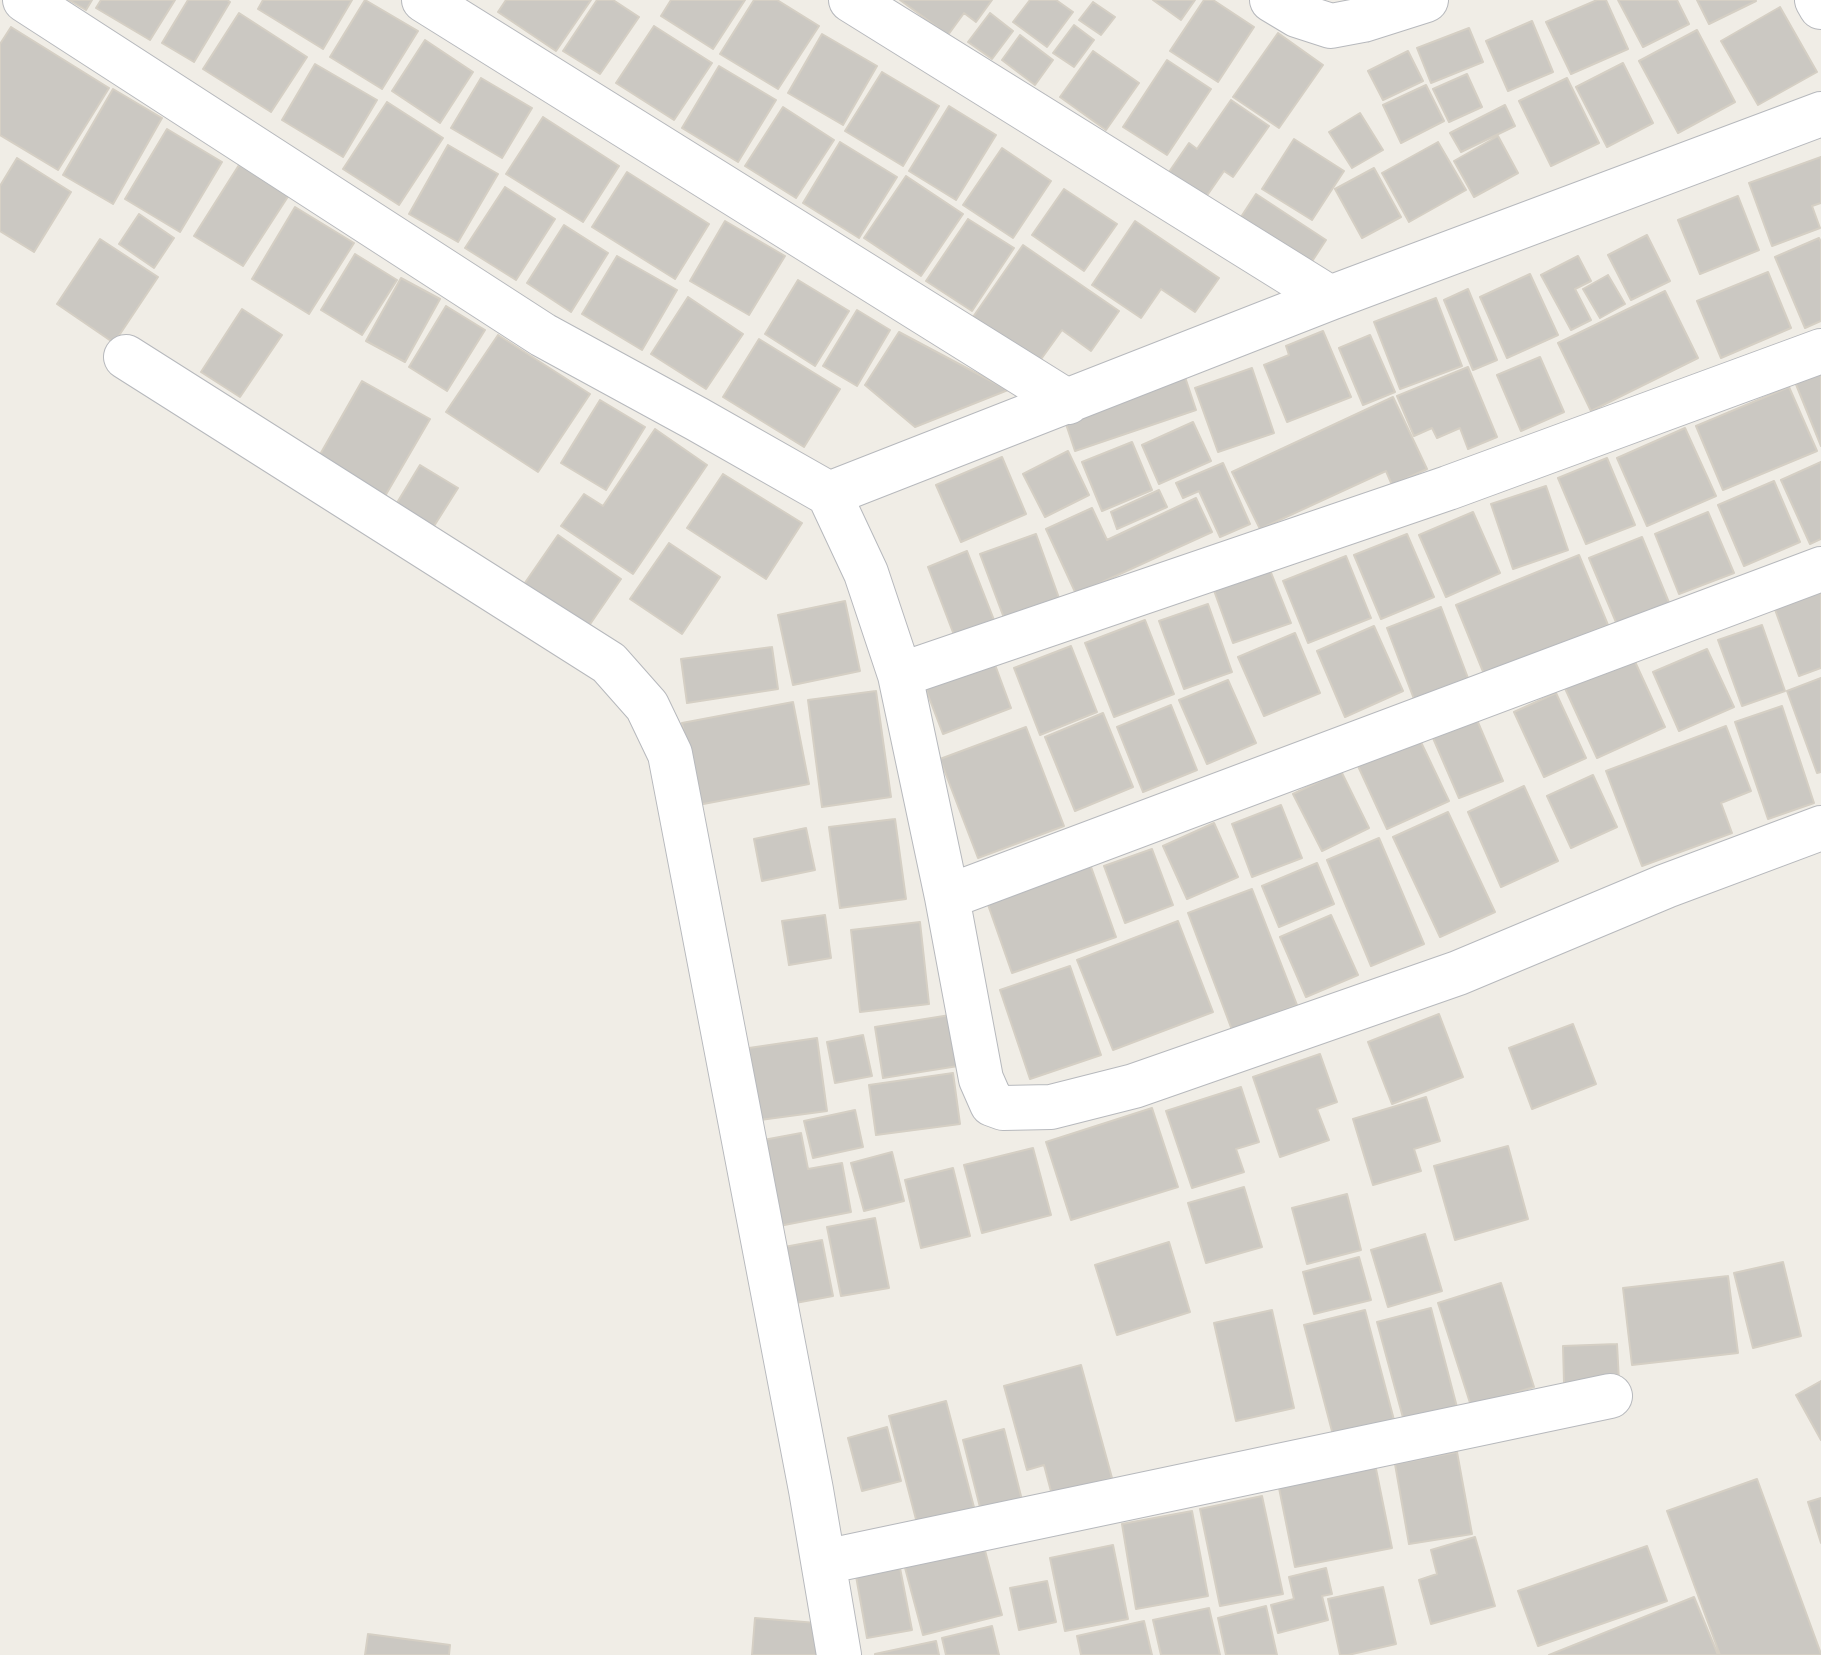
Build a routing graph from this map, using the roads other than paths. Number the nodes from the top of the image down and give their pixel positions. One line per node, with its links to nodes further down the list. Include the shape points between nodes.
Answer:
1 (25, 0): 13 (street, via 543,335)
2 (424, 0): 12 (street)
3 (851, 0): 9 (street)
4 (1272, 0): 5 (street, via 1331,26)
5 (1426, 0)
6 (1817, 0): 7 (street)
7 (1821, 7)
8 (1821, 114): 9 (street)
9 (1330, 298): 12 (street)
10 (1821, 351): 15 (street, via 1448,488)
11 (126, 357): 19 (street, via 609,663 647,706 670,754)
12 (1068, 402): 13 (street)
13 (829, 494): 15 (street, via 866,573)
14 (1821, 569): 17 (street)
15 (900, 675): 17 (street)
16 (1821, 828): 17 (street, via 1458,973 1134,1086 1051,1107 992,1104 981,1079)
17 (947, 897)
18 (1610, 1396): 19 (street)
19 (824, 1562): 20 (street)
20 (839, 1655)

